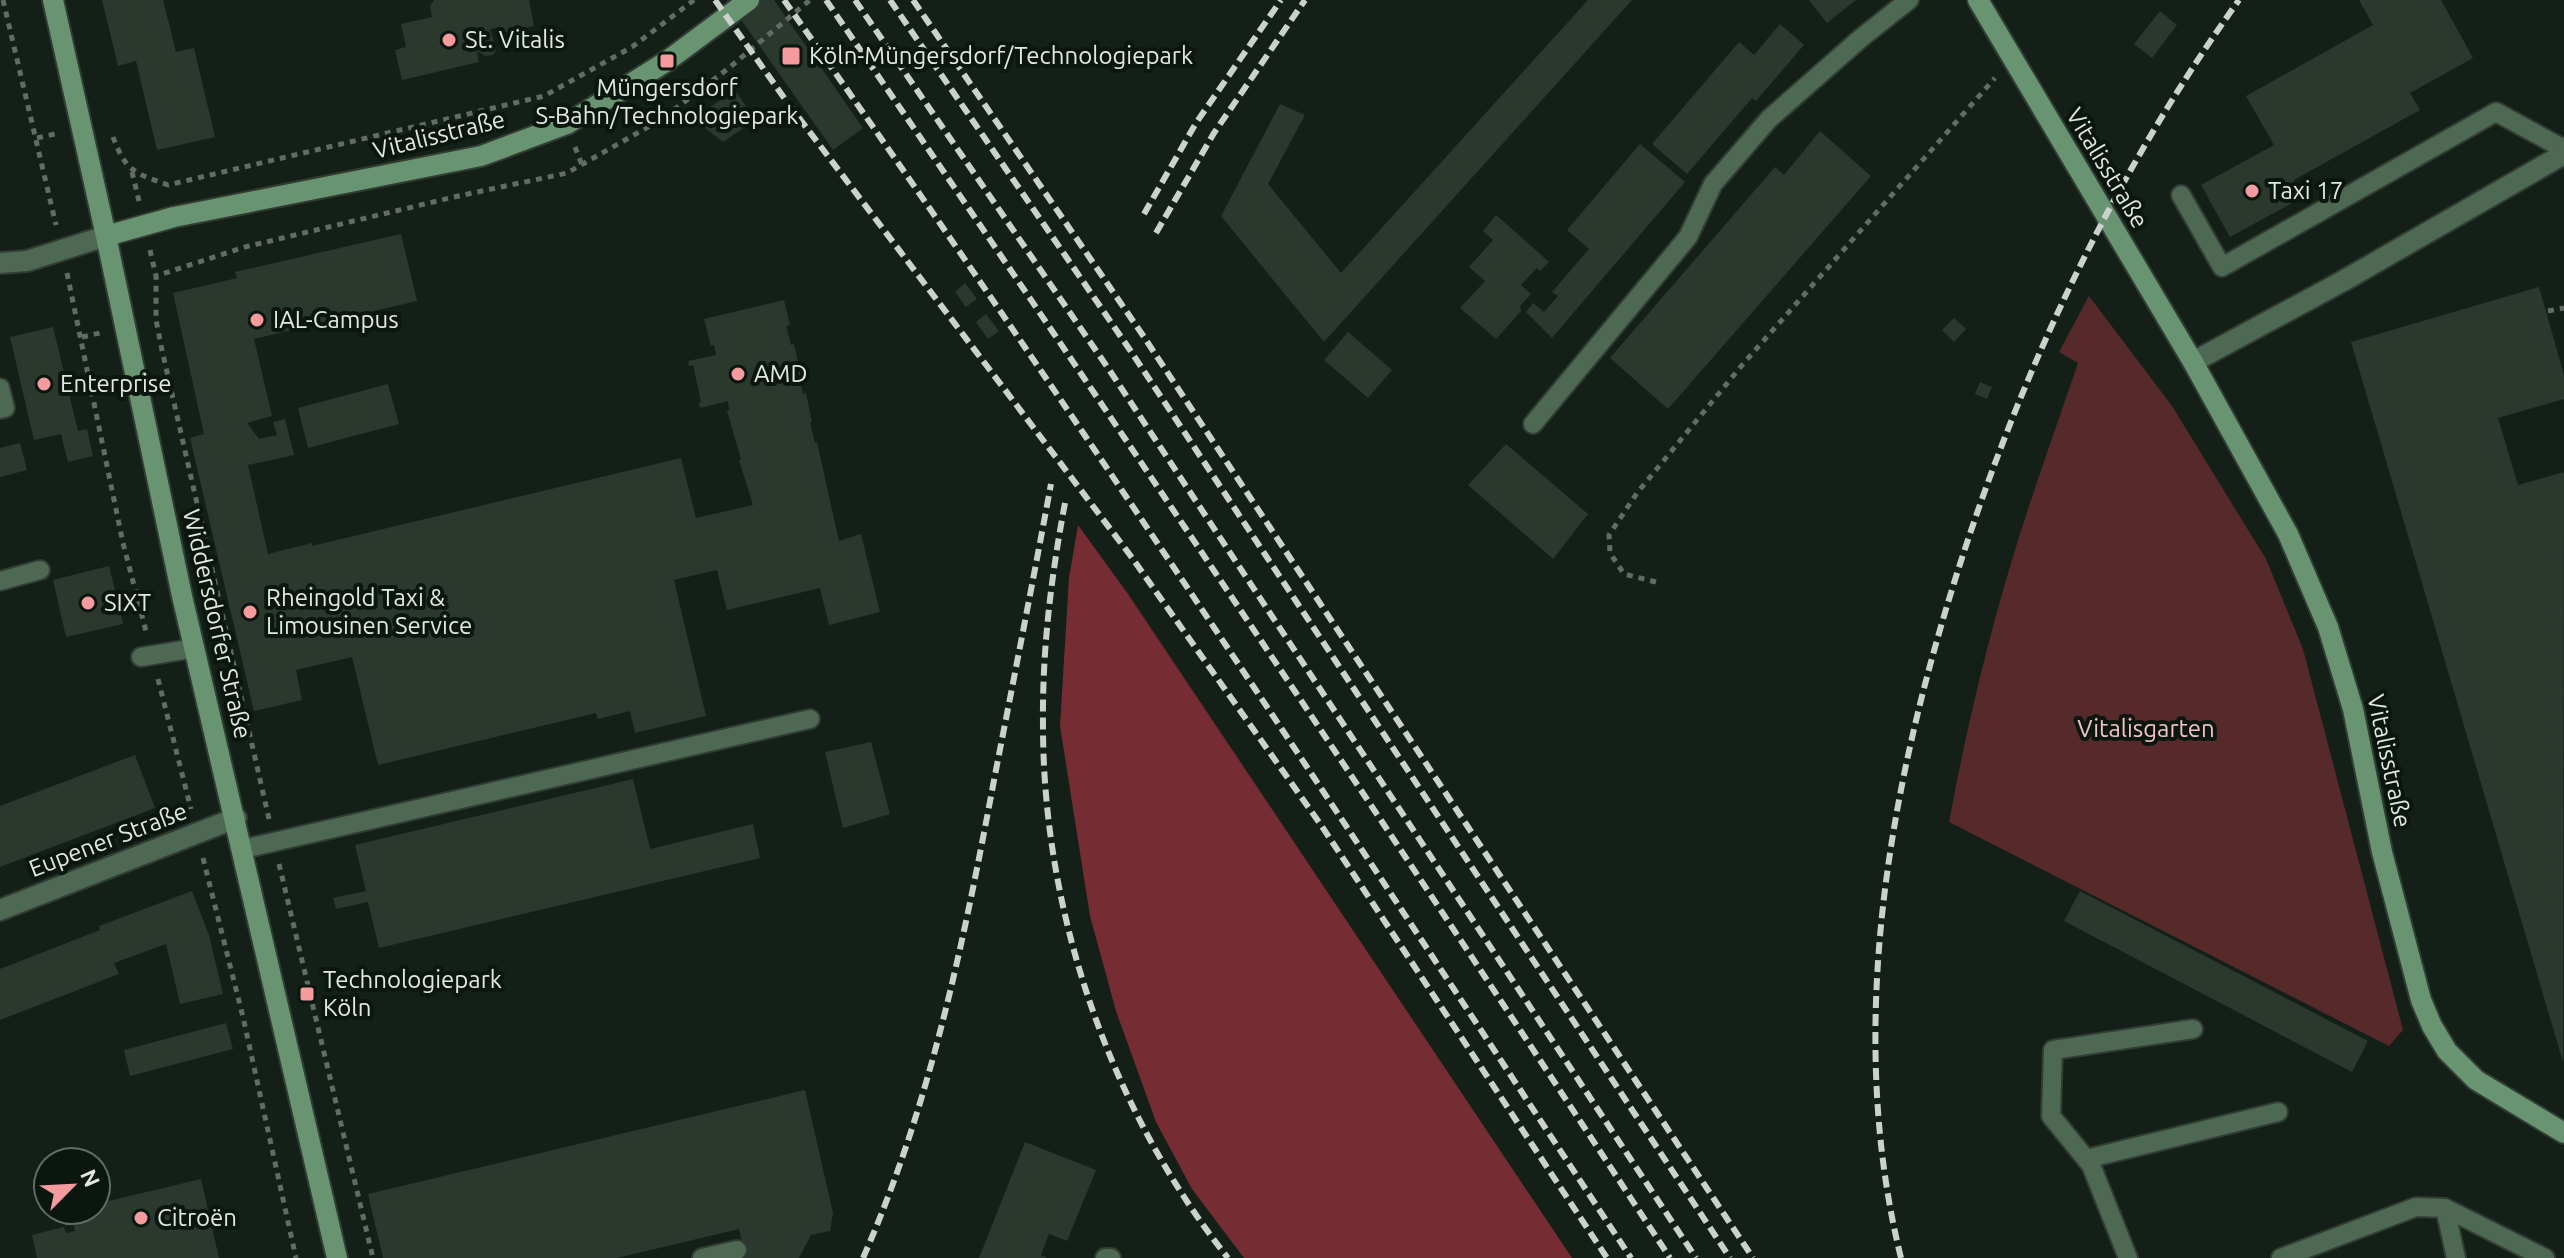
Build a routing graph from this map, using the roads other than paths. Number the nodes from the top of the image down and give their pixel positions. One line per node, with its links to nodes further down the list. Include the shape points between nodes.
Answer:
1 (53, 0): 7 (street, Widdersdorfer Straße)
2 (749, 0): 7 (street, Vitalisstraße, via 667,61 567,124 481,156 174,217)
3 (1909, 0): 12 (lane, via 1769,119 1713,184 1688,237)
4 (1978, 0): 9 (street, Vitalisstraße)
5 (2564, 152): 6 (lane, via 2496,112 2222,267); 9 (street)
6 (2181, 195)
7 (106, 236): 8 (street, via 27,261); 15 (street, Widdersdorfer Straße)
8 (0, 263)
9 (2193, 362): 23 (street, Vitalisstraße, via 2288,534 2328,627 2353,709 2386,867 2432,1026 2447,1051 2476,1080)
10 (0, 388): 11 (lane, via 5,408)
11 (0, 409)
12 (1533, 424)
13 (40, 570): 14 (lane)
14 (0, 581)
15 (195, 648): 16 (lane); 18 (street, Widdersdorfer Straße)
16 (146, 656)
17 (810, 719): 19 (lane)
18 (236, 818): 19 (street, Widdersdorfer Straße); 20 (street, Eupener Straße)
19 (243, 849): 27 (street, Widdersdorfer Straße)
20 (0, 910)
21 (2193, 1029): 24 (lane, via 2053,1050 2051,1116)
22 (2278, 1112): 24 (lane)
23 (2564, 1133)
24 (2086, 1159): 29 (lane)
25 (2445, 1208): 30 (lane, via 2416,1207); 31 (lane); 32 (lane)
26 (737, 1250): 28 (lane)
27 (337, 1258)
28 (702, 1258)
29 (2128, 1258)
30 (2281, 1258)
31 (2456, 1258)
32 (2545, 1258)

